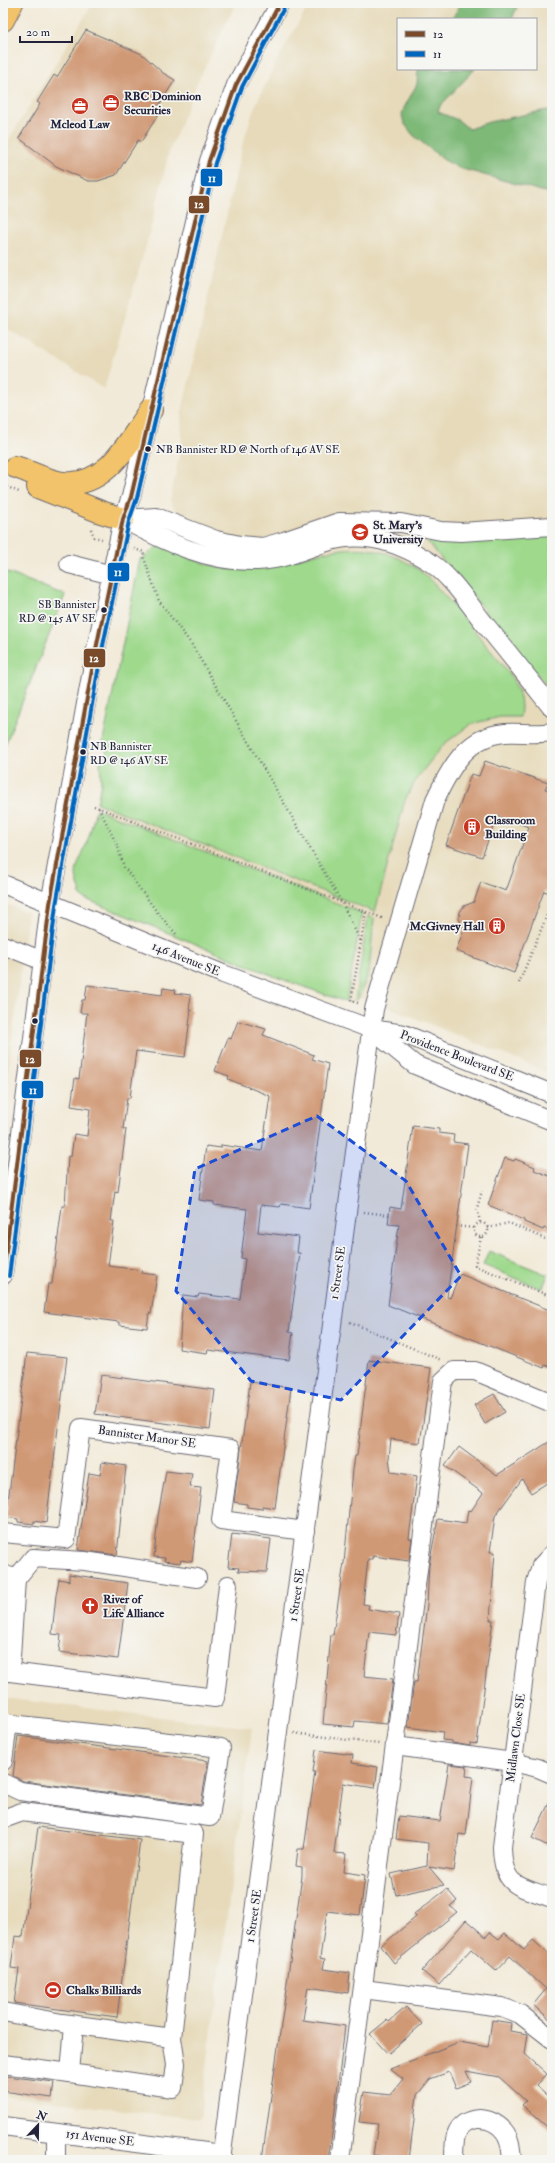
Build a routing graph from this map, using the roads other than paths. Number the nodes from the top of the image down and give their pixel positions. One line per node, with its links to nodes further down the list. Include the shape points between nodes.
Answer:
1 (12, 3): 3 (highway)
2 (280, 3): 4 (street, via 236,85 209,161)
3 (3, 20)
4 (151, 410): 5 (highway, via 112,465 93,478 63,483); 6 (street, via 131,497)
5 (9, 465): 6 (highway, via 39,487)
6 (123, 519): 7 (street, via 156,517 216,540 263,546 338,522 401,522 441,531 461,532); 9 (street); 10 (street, via 157,537 201,552 216,557 249,561 291,556 328,541 352,537 392,542 425,559 452,582)
7 (552, 526)
8 (69, 564): 9 (street)
9 (112, 575): 13 (street, via 94,659)
10 (552, 708)
11 (552, 732): 16 (street, 1 Street SE, via 491,735 479,739 460,758 445,780 436,800 398,925 374,1009)
12 (3, 884): 13 (street, 146 Avenue SE)
13 (50, 904): 15 (street); 16 (street, 146 Avenue SE, via 223,974)
14 (3, 945): 15 (street)
15 (43, 961): 19 (street)
16 (371, 1029): 17 (street, Providence Boulevard SE, via 404,1034); 18 (street, Providence Boulevard SE, via 415,1065); 21 (street, 1 Street SE)
17 (552, 1094)
18 (552, 1121)
19 (3, 1274)
20 (552, 1403): 29 (street, via 475,1371 454,1371 443,1381)
21 (305, 1532): 22 (street, Bannister Manor SE, via 221,1520 231,1449 81,1428 66,1540); 45 (street, 1 Street SE)
22 (3, 1533)
23 (552, 1554): 31 (street, Midlawn Close SE, via 541,1566 536,1582)
24 (10, 1576): 25 (street, via 33,1558 85,1561); 27 (street)
25 (197, 1578)
26 (228, 1585): 27 (street, via 215,1698)
27 (7, 1672)
28 (5, 1723): 30 (street); 33 (street, via 220,1748 210,1817 20,1791)
29 (395, 1746): 31 (street); 36 (street)
30 (3, 1761)
31 (513, 1762): 32 (street); 35 (street, Midlawn Close SE, via 502,1861 512,1881 522,1889)
32 (552, 1774)
33 (3, 1783)
34 (3, 1819): 39 (street, via 22,1812 194,1834)
35 (552, 1898)
36 (363, 1988): 40 (street, via 502,2007 520,2014); 47 (street)
37 (3, 2012): 38 (street)
38 (74, 2025): 39 (street); 42 (street)
39 (172, 2038): 42 (street, via 176,2064 172,2088)
40 (552, 2039)
41 (3, 2064): 42 (street)
42 (70, 2073)
43 (3, 2126): 44 (street, 151 Avenue SE)
44 (56, 2133): 45 (street, 151 Avenue SE); 46 (street)
45 (222, 2157)
46 (56, 2160)
47 (340, 2160)
48 (454, 2160): 49 (street, via 456,2136 462,2125 471,2119 488,2120 504,2130 510,2142)
49 (513, 2160)

